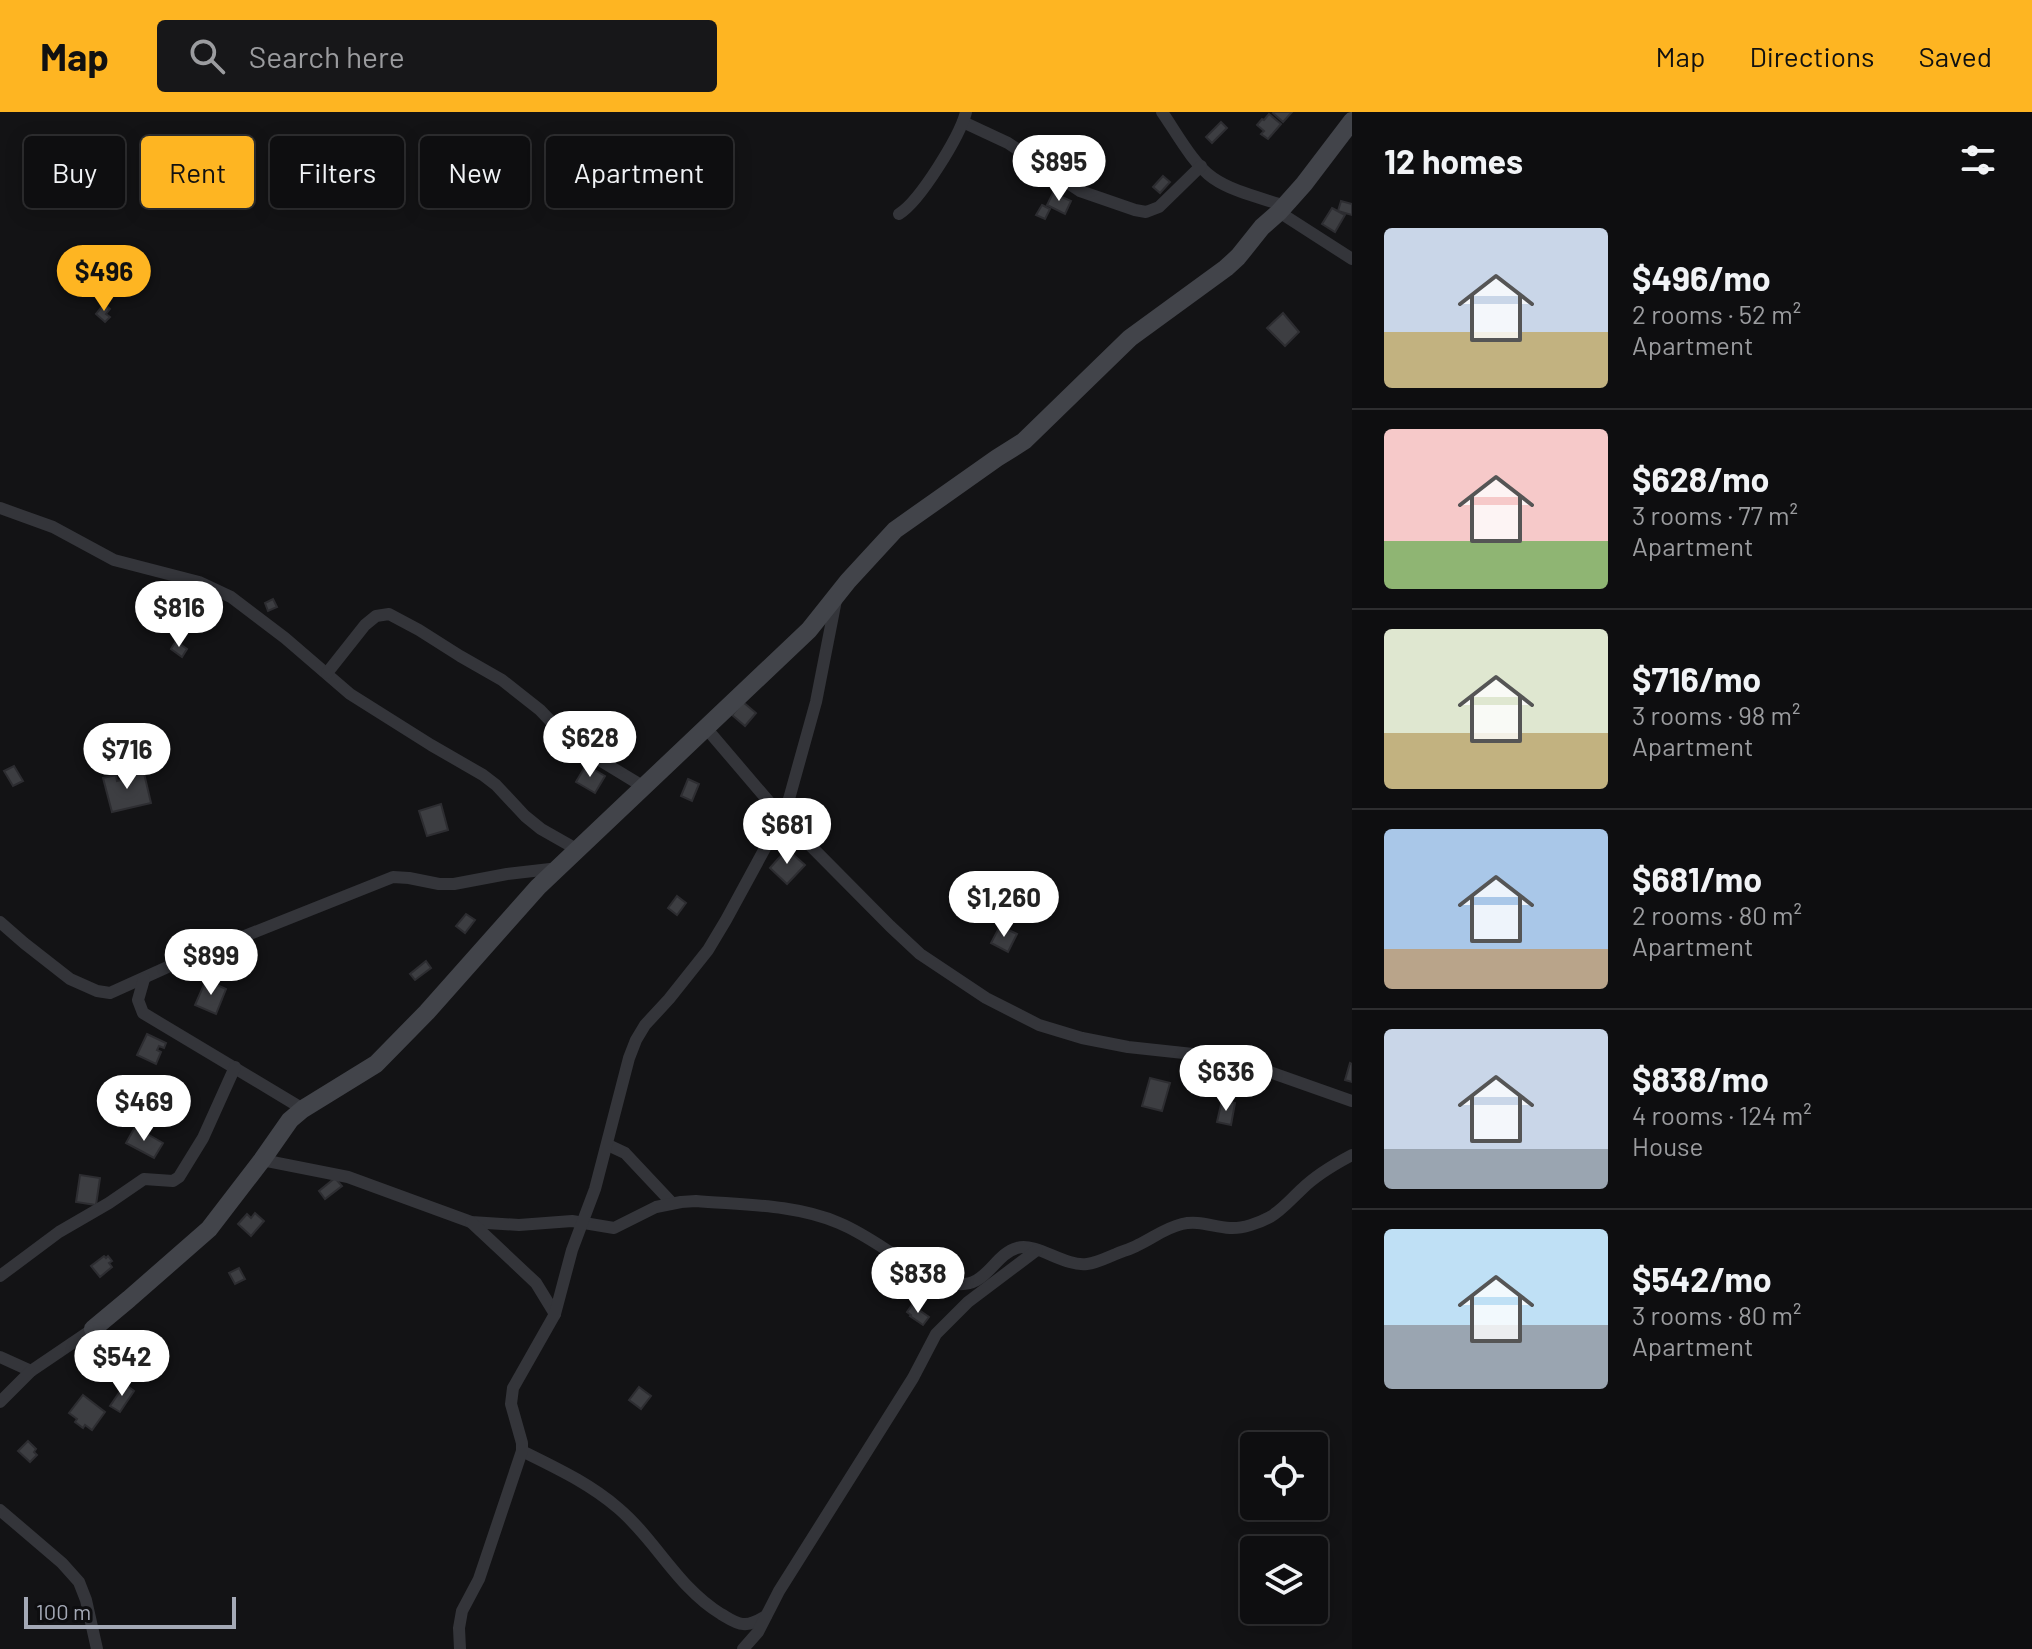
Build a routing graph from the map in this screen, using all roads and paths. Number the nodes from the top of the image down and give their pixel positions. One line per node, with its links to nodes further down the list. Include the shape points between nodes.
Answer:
1 (1162, 112): 4 (street)
2 (965, 117): 4 (street, via 1080,191 1135,210 1159,207); 6 (street, via 919,193)
3 (1352, 121): 5 (street)
4 (1201, 166): 5 (street, via 1225,185)
5 (1282, 209): 7 (street); 9 (street, via 1226,268 1130,338 1024,441 895,530)
6 (899, 214)
7 (1352, 259)
8 (0, 508): 10 (street, via 53,527 114,560 216,588)
9 (837, 597): 11 (street); 13 (street, via 816,702)
10 (327, 673): 12 (street, via 365,625 389,614 502,680 588,753); 14 (street, via 350,694 483,775 541,829)
11 (706, 728): 12 (street); 13 (street)
12 (644, 787): 14 (street)
13 (782, 817): 19 (street, via 920,954 1013,1013 1082,1038 1230,1058); 21 (street, via 708,950 636,1040)
14 (578, 850): 15 (street)
15 (559, 868): 17 (street, via 454,884 393,877); 20 (street, via 376,1064)
16 (0, 922): 17 (street, via 70,979 97,991 110,993)
17 (144, 979): 18 (street, via 138,1000 143,1013)
18 (235, 1067): 20 (street); 28 (street, via 179,1177 144,1179)
19 (1348, 1097)
20 (303, 1109): 23 (street)
21 (608, 1145): 24 (street, via 625,1153); 26 (street)
22 (1352, 1155): 27 (street, via 1257,1223 1231,1229 1199,1222 1178,1225 1086,1265)
23 (262, 1160): 25 (street, via 348,1177); 30 (street, via 209,1229)
24 (672, 1203): 26 (street, via 614,1228); 27 (street, via 753,1206 827,1219 926,1273 955,1283 977,1280 1017,1248)
25 (471, 1222): 26 (street); 29 (street, via 536,1283)
26 (583, 1223): 29 (street)
27 (1037, 1250): 36 (street, via 968,1302 936,1334)
28 (0, 1276)
29 (555, 1314): 34 (street, via 511,1396)
30 (93, 1329): 32 (street)
31 (0, 1357): 32 (street)
32 (31, 1371): 33 (street)
33 (0, 1402)
34 (522, 1451): 36 (street, via 577,1478 618,1508 707,1605 741,1624); 38 (street, via 479,1579 462,1611)
35 (0, 1510): 37 (street, via 79,1582)
36 (766, 1616): 39 (street)
37 (97, 1649)
38 (460, 1649)
39 (743, 1649)

